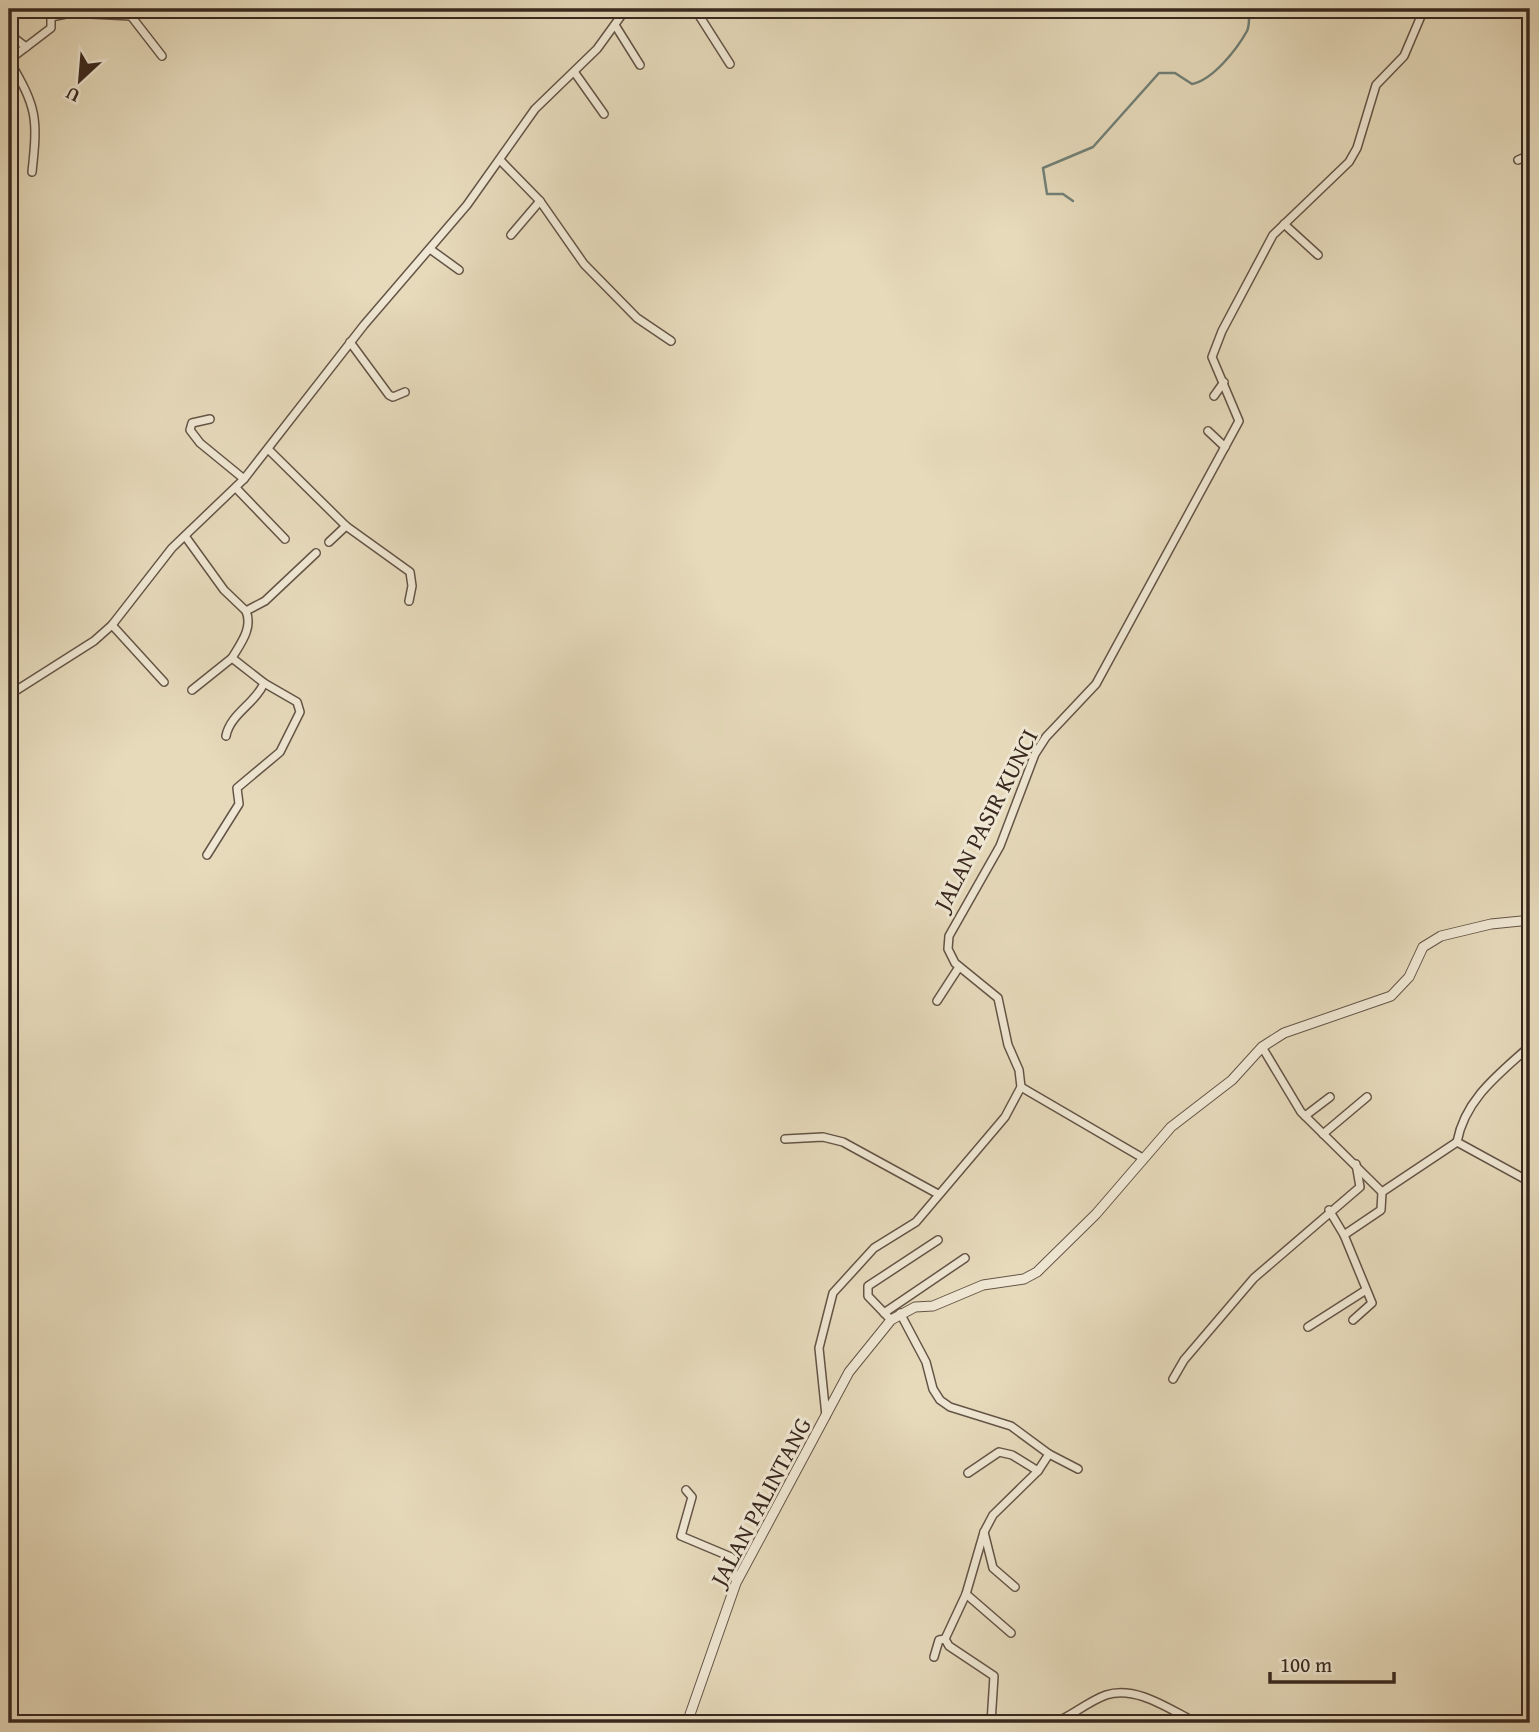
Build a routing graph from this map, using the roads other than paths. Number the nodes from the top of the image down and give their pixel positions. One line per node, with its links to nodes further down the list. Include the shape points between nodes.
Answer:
1 (42, 9): 7 (street)
2 (626, 9): 8 (street)
3 (695, 9): 13 (street)
4 (1424, 9): 22 (street, JALAN PASIR KUNCI, via 1404,56 1376,85 1349,162)
5 (144, 13): 6 (street)
6 (131, 16): 7 (street, via 71,13); 11 (street)
7 (51, 17): 10 (street, via 51,28)
8 (615, 25): 14 (street); 15 (street)
9 (9, 34): 10 (street)
10 (26, 47): 12 (street)
11 (162, 56)
12 (9, 60): 20 (street, via 33,105)
13 (730, 64)
14 (640, 65)
15 (575, 73): 16 (street); 18 (street, via 535,109)
16 (604, 114)
17 (1530, 155): 19 (street)
18 (500, 160): 21 (street); 24 (street)
19 (1518, 160)
20 (32, 172)
21 (540, 201): 23 (street); 27 (street, via 584,264 637,318)
22 (1284, 224): 25 (street); 29 (street, JALAN PASIR KUNCI, via 1262,253 1214,347 1212,357)
23 (511, 235)
24 (430, 249): 26 (street); 28 (street)
25 (1318, 255)
26 (459, 270)
27 (671, 341)
28 (350, 342): 30 (street, via 389,395); 35 (street)
29 (1224, 382): 31 (street); 34 (street, JALAN PASIR KUNCI, via 1240,421)
30 (405, 392)
31 (1214, 396)
32 (210, 419): 36 (street, via 192,423 190,430)
33 (1208, 431): 34 (street)
34 (1225, 447): 56 (street, JALAN PASIR KUNCI, via 1096,684 1035,754 1000,846 949,936 948,950)
35 (269, 450): 36 (street); 38 (street)
36 (244, 478): 37 (street)
37 (236, 488): 39 (street); 40 (street)
38 (346, 526): 41 (street); 43 (street, via 410,572)
39 (185, 536): 44 (street, via 224,590); 45 (street)
40 (285, 539)
41 (329, 542)
42 (316, 553): 44 (street, via 265,601)
43 (409, 601)
44 (246, 611): 46 (street, via 246,634)
45 (112, 625): 47 (street); 50 (street)
46 (232, 658): 48 (street); 49 (street)
47 (164, 682)
48 (264, 683): 51 (street); 52 (street, via 297,702 300,712 280,752 237,788 239,804)
49 (192, 690)
50 (9, 695)
51 (226, 736)
52 (207, 855)
53 (1530, 920): 54 (street)
54 (1519, 921): 55 (street); 59 (street, via 1451,931 1423,947 1409,978 1391,996 1284,1034)
55 (1530, 927)
56 (959, 967): 57 (street); 60 (street, via 998,998)
57 (937, 1001)
58 (1530, 1046): 66 (street, via 1494,1076 1464,1115)
59 (1262, 1047): 63 (street); 67 (street, via 1232,1080 1176,1122)
60 (1021, 1087): 67 (street); 71 (street, via 1005,1117)
61 (1330, 1097): 63 (street)
62 (1367, 1097): 64 (street)
63 (1305, 1116): 64 (street)
64 (1323, 1135): 68 (street)
65 (785, 1139): 71 (street, via 823,1137 843,1142)
66 (1457, 1142): 69 (street); 70 (street)
67 (1142, 1157): 79 (street, via 1096,1214 1037,1272)
68 (1356, 1164): 70 (street); 72 (street, via 1360,1186)
69 (1530, 1182)
70 (1382, 1192): 75 (street, via 1381,1210)
71 (939, 1194): 84 (street, via 916,1222 874,1248 833,1293 819,1348)
72 (1329, 1210): 75 (street); 83 (street, via 1254,1278)
73 (1530, 1219): 74 (street)
74 (1530, 1230)
75 (1344, 1235): 78 (street)
76 (938, 1240): 80 (street, via 869,1286 868,1296)
77 (965, 1258): 80 (street)
78 (1366, 1290): 81 (street, via 1372,1303); 82 (street)
79 (900, 1313): 80 (street, JALAN PALINTANG); 85 (street, via 940,1400 1011,1426)
80 (887, 1316): 84 (street, JALAN PALINTANG, via 849,1372)
81 (1353, 1320)
82 (1308, 1327)
83 (1172, 1379)
84 (827, 1419): 91 (street, JALAN PALINTANG)
85 (1049, 1454): 86 (street); 87 (street)
86 (1078, 1469)
87 (1038, 1471): 88 (street, via 999,1452); 90 (street, via 993,1515)
88 (968, 1473)
89 (686, 1490): 91 (street, via 692,1497 681,1536 731,1557)
90 (984, 1532): 92 (street, via 993,1568); 93 (street)
91 (736, 1583): 97 (street, JALAN PALINTANG)
92 (1014, 1587)
93 (966, 1594): 94 (street); 95 (street)
94 (1011, 1633)
95 (945, 1639): 96 (street, via 939,1640); 98 (street, via 948,1646 994,1676)
96 (934, 1657)
97 (687, 1723)
98 (992, 1723)
99 (1054, 1723): 100 (street, via 1106,1695 1121,1692 1149,1699)
100 (1197, 1723)

